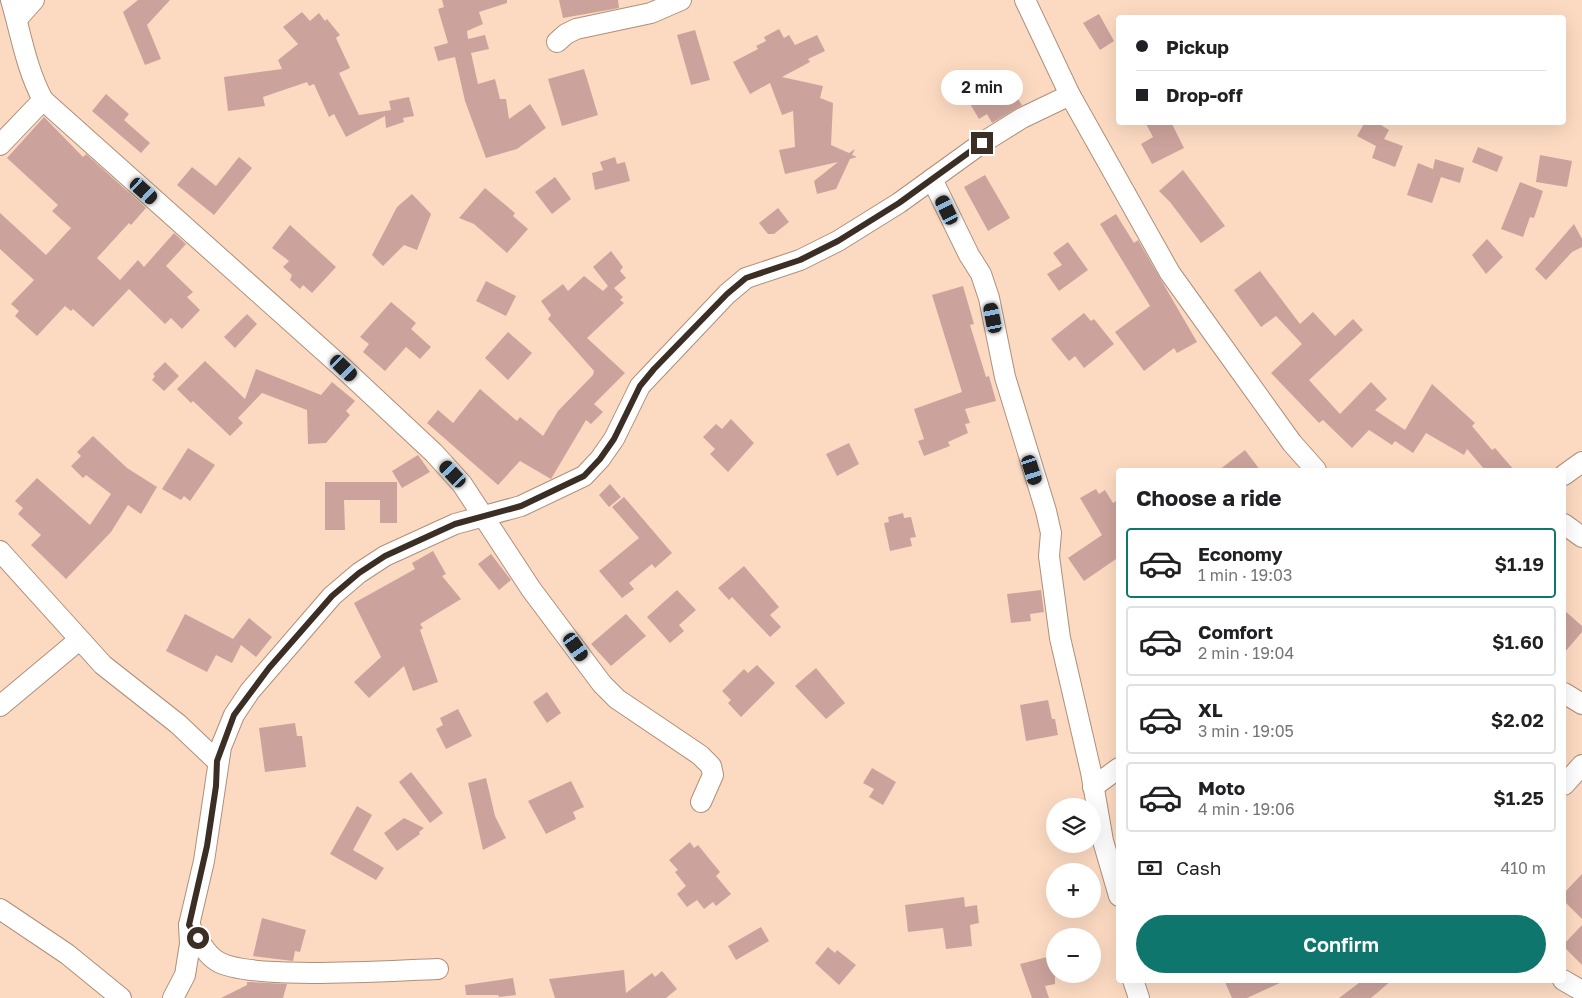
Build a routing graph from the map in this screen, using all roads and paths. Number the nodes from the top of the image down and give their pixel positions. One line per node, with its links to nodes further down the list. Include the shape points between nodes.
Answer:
1 (34, 0): 4 (street)
2 (681, 0): 5 (street, via 651,13 576,29)
3 (1025, 0): 6 (street)
4 (14, 9): 7 (street, via 24,52)
5 (557, 42)
6 (1070, 96): 9 (street, via 1022,118); 11 (street, via 1170,273)
7 (43, 100): 8 (street); 13 (street, via 344,368 462,484)
8 (0, 145)
9 (932, 179): 13 (street, via 838,241 800,260 746,278 640,386 614,439 584,476 521,506); 25 (street, via 981,274 1005,377 1046,511 1051,533 1049,556 1060,638)
10 (1582, 462): 12 (street)
11 (1314, 468)
12 (1566, 474)
13 (481, 516): 21 (street, via 448,527 385,556 332,596 250,691 234,715); 26 (street, via 602,684 617,699 700,755 711,766 713,775)
14 (1566, 525): 15 (street)
15 (1582, 537)
16 (0, 551): 17 (street)
17 (79, 640): 20 (street); 21 (street, via 103,665 178,724)
18 (1566, 694): 19 (street)
19 (1582, 704)
20 (0, 706)
21 (217, 761): 29 (street, via 209,834)
22 (1582, 765): 24 (street)
23 (1116, 770): 25 (street)
24 (1566, 783)
25 (1093, 787): 27 (street, via 1103,841)
26 (700, 802)
27 (1116, 886)
28 (0, 909): 34 (street, via 67,954)
29 (189, 925): 30 (street, via 215,960 246,970 299,972); 35 (street, via 190,944 185,975)
30 (438, 968)
31 (1566, 982): 33 (street)
32 (1134, 983): 36 (street)
33 (1582, 991)
34 (121, 998)
35 (172, 998)
36 (1139, 998)

